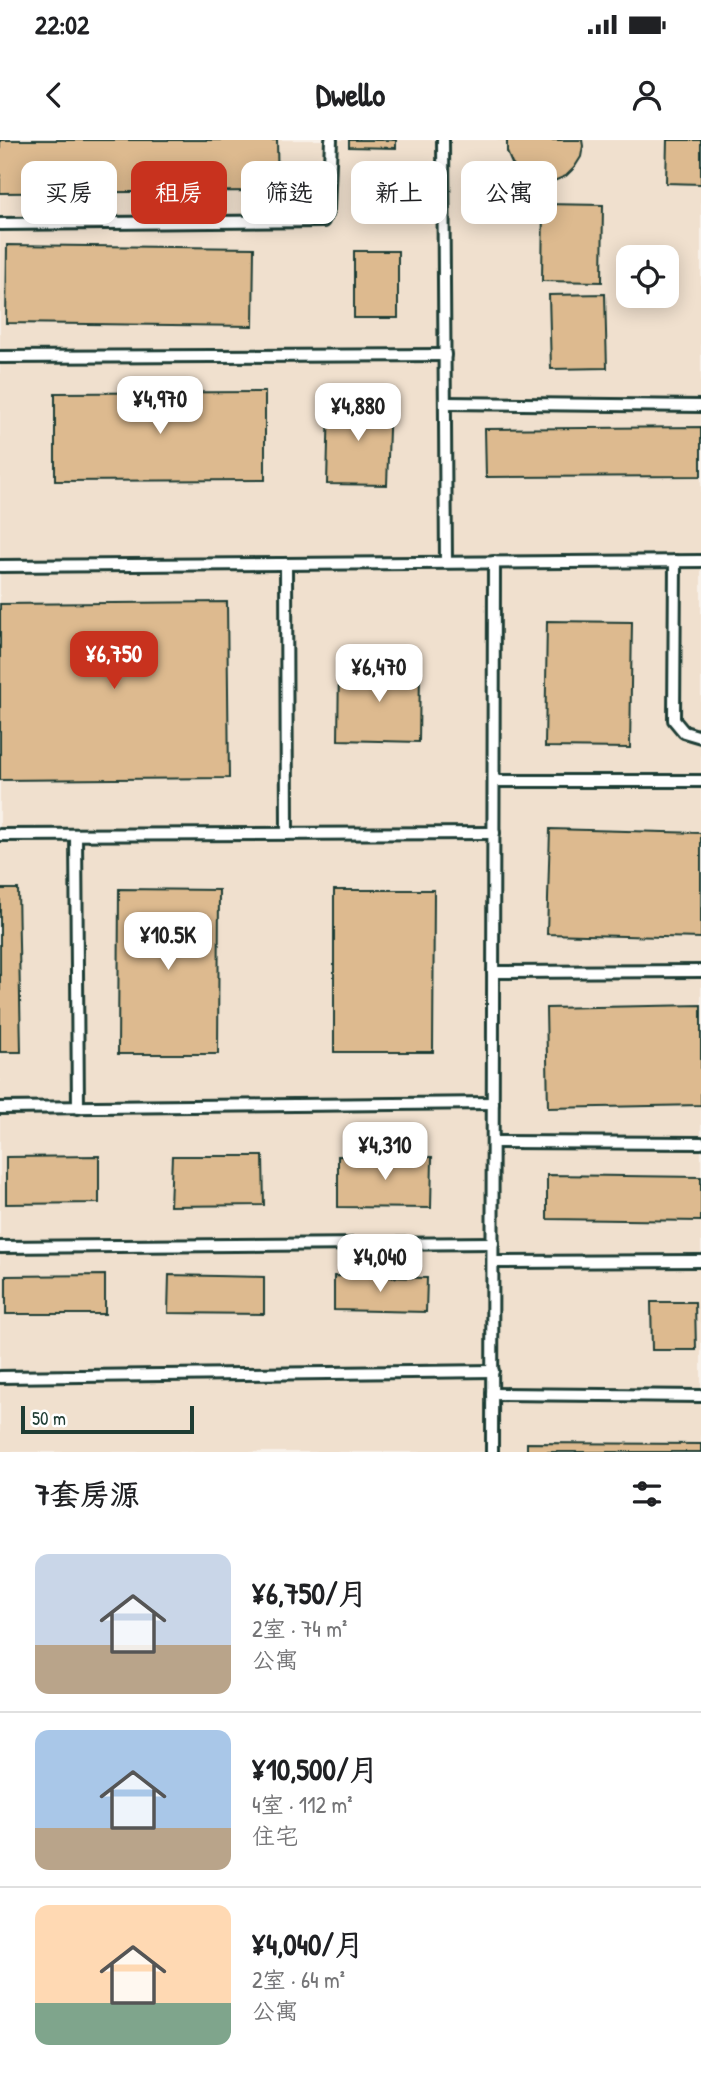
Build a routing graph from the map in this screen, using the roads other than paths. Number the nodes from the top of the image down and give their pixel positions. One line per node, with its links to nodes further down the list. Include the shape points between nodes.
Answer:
1 (331, 140): 3 (lane, via 328,210 323,222)
2 (443, 140): 4 (lane)
3 (0, 225)
4 (445, 355): 5 (lane); 6 (lane)
5 (0, 357)
6 (445, 403): 7 (lane); 10 (lane)
7 (701, 406)
8 (675, 561): 9 (lane); 11 (lane); 14 (lane, via 674,720 684,732)
9 (701, 561)
10 (446, 562): 11 (lane); 12 (lane)
11 (494, 562): 15 (lane)
12 (286, 564): 13 (lane); 18 (lane)
13 (0, 566)
14 (701, 737)
15 (494, 781): 16 (lane); 17 (lane)
16 (701, 781)
17 (494, 833): 18 (lane); 22 (lane)
18 (287, 834): 20 (lane)
19 (0, 835): 20 (lane)
20 (76, 835): 25 (lane)
21 (701, 971): 22 (lane)
22 (493, 972): 23 (lane)
23 (493, 1103): 25 (lane); 26 (lane)
24 (0, 1108): 25 (lane)
25 (78, 1108)
26 (493, 1142): 27 (lane); 28 (lane)
27 (701, 1143)
28 (493, 1243): 29 (lane); 31 (lane)
29 (0, 1247)
30 (701, 1261): 31 (lane)
31 (493, 1262): 32 (lane)
32 (493, 1371): 33 (lane); 34 (lane)
33 (0, 1377)
34 (492, 1394): 35 (lane); 36 (lane)
35 (701, 1395)
36 (492, 1452)

